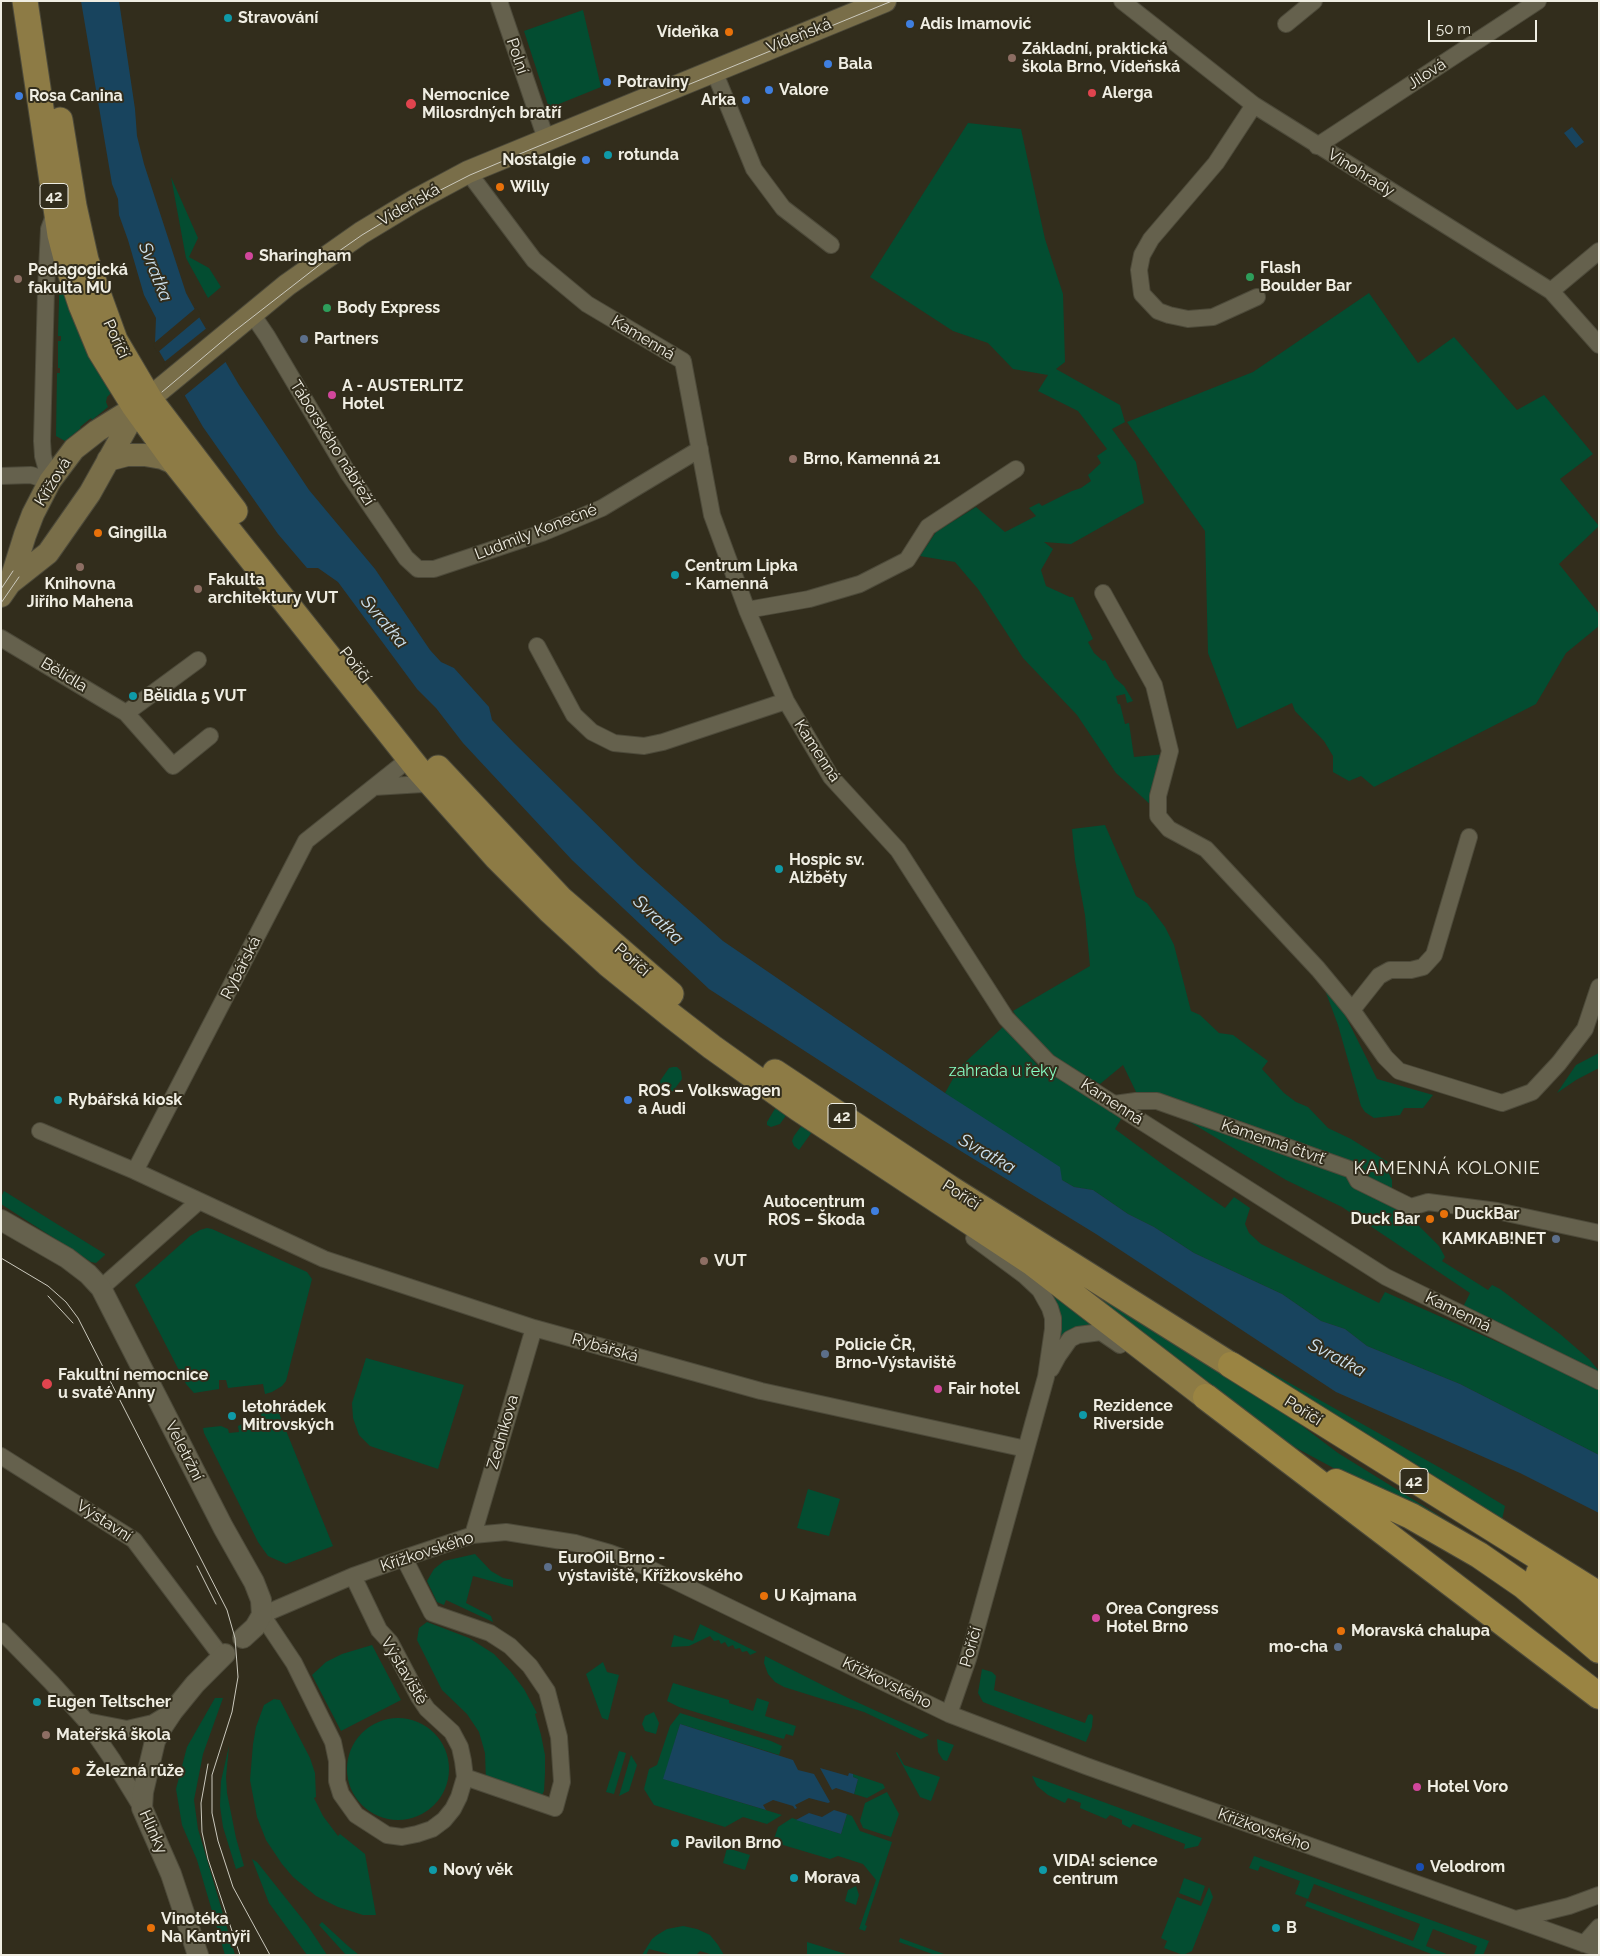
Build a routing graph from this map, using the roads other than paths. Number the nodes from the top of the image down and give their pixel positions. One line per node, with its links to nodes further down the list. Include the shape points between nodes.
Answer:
1 (25, 1): 14 (main road, Poříčí / 42)
2 (42, 1): 21 (main road, Poříčí / 42, via 74,206 86,260 115,340)
3 (499, 1): 11 (street, Polní)
4 (885, 1): 9 (main road, Vídeňská)
5 (1122, 1): 10 (street, Vinohrady)
6 (1314, 1): 8 (street)
7 (1538, 1): 12 (street, Jílová)
8 (1286, 24)
9 (714, 71): 11 (main road, Vídeňská); 15 (street, via 754,169 783,208)
10 (1254, 105): 12 (street, Vinohrady); 18 (street, via 1216,163 1151,239 1142,255 1139,270 1142,294 1158,311 1169,315 1188,319 1213,317)
11 (546, 139): 13 (main road, Vídeňská)
12 (1317, 146): 17 (street, Vinohrady)
13 (468, 172): 19 (main road, Vídeňská, via 361,233); 22 (street, Kamenná, via 534,260 587,304 683,361)
14 (56, 209): 21 (main road, Poříčí / 42, via 68,266 87,321 110,370); 27 (street, Poříčí, via 50,229 43,422 43,456)
15 (831, 245)
16 (1599, 251): 17 (street)
17 (1551, 291): 20 (street, Vinohrady)
18 (1257, 297)
19 (252, 314): 21 (main road, Vídeňská); 28 (street, Táborského nábřeží, via 348,473 406,558)
20 (1599, 345)
21 (145, 401): 23 (main road, Křížová); 24 (main road, Poříčí / 42); 27 (main road, Křížová, via 86,438); 53 (main road, Poříčí / 42, via 421,748 561,898 681,1003 773,1071 950,1188)
22 (700, 449): 28 (street, Ludmily Konečné, via 602,508 551,530 434,569); 31 (street, Kamenná, via 712,515)
23 (108, 460): 24 (main road, via 145,455); 29 (main road, Křížová, via 90,494 48,553)
24 (176, 464): 38 (main road, Poříčí / 42)
25 (1016, 469): 31 (street, via 928,527 907,560 860,584 809,599)
26 (1, 476): 27 (street, via 31,475)
27 (50, 481): 29 (main road, Křížová, via 28,525)
28 (418, 569)
29 (6, 590)
30 (1103, 593): 43 (street, via 1154,685 1170,751 1158,796 1158,816 1169,829 1206,849)
31 (747, 610): 35 (street, Kamenná)
32 (1, 638): 36 (street, Bělidla)
33 (537, 646): 35 (street, via 574,716 592,732 614,743 644,746 662,742)
34 (198, 660): 36 (street)
35 (786, 702): 44 (street, Kamenná, via 831,777 898,850 1006,1018 1048,1062)
36 (126, 713): 37 (street, Bělidla, via 173,766)
37 (210, 736)
38 (409, 759): 39 (main road, Poříčí / 42); 40 (street, Rybářská)
39 (432, 786): 40 (street); 48 (main road, Poříčí / 42, via 497,858 609,965 712,1048)
40 (374, 787): 46 (street, Rybářská, via 306,841)
41 (1469, 837): 43 (street, via 1434,955 1423,967 1390,970 1379,976)
42 (1599, 988): 43 (street, via 1585,1029 1559,1063 1532,1092 1502,1103 1399,1072 1385,1058)
43 (1352, 1010)
44 (1114, 1104): 50 (street, Kamenná čtvrť, via 1157,1101 1352,1170 1358,1181 1411,1207 1428,1202 1497,1211); 55 (street, Kamenná, via 1386,1277)
45 (40, 1131): 46 (street, Rybářská)
46 (135, 1171): 47 (street, Rybářská)
47 (198, 1202): 51 (street); 52 (street, Rybářská, via 324,1259)
48 (944, 1205): 54 (street, Poříčí, via 970,1235 1040,1290 1053,1318); 56 (main road, Poříčí / 42, via 1032,1263)
49 (1, 1220): 51 (street, Veletržní, via 67,1258)
50 (1599, 1233)
51 (101, 1288): 65 (street, Veletržní, via 254,1582 261,1600)
52 (534, 1328): 57 (street, Rybářská, via 761,1391); 61 (street, Zedníkova)
53 (1231, 1366): 60 (highway, Poříčí / 42)
54 (1046, 1377): 56 (street, Poříčí, via 1070,1340 1078,1335 1101,1332 1158,1375); 57 (street, Poříčí)
55 (1599, 1381)
56 (1206, 1397): 59 (highway, Poříčí / 42)
57 (1026, 1449): 73 (street, Poříčí, via 968,1659)
58 (1, 1456): 70 (street, Výstavní, via 134,1540)
59 (1293, 1462): 69 (highway, 42, via 1411,1516 1457,1541 1524,1586); 71 (highway, Poříčí / 42)
60 (1420, 1484): 64 (highway, Poříčí / 42); 66 (highway, 42, via 1465,1521 1541,1575)
61 (473, 1535): 62 (street, Křížkovského); 73 (street, Křížkovského, via 506,1532 541,1536 642,1564)
62 (404, 1558): 63 (street, Křížkovského); 75 (street, via 432,1613 490,1633 510,1646 530,1666 547,1691 559,1737 562,1782 555,1808)
63 (353, 1576): 65 (street, Křížkovského); 75 (street, Výstaviště, via 379,1630 390,1642 419,1697 452,1732 460,1747)
64 (1599, 1595)
65 (262, 1615): 68 (street); 75 (street, Výstaviště, via 294,1663 333,1742 341,1794 356,1815 387,1835 402,1837 432,1829 454,1809)
66 (1599, 1626)
67 (1, 1631): 74 (street, Hlinky)
68 (243, 1638)
69 (1599, 1650)
70 (224, 1656): 72 (street, Výstavní)
71 (1599, 1696)
72 (173, 1711): 74 (street, via 152,1723 127,1729); 76 (street, Výstavní, via 155,1741)
73 (949, 1714): 78 (street, Křížkovského, via 1102,1772)
74 (86, 1721): 76 (street, Hlinky)
75 (465, 1777)
76 (142, 1808): 81 (street, Hlinky, via 171,1874)
77 (1599, 1895): 78 (street)
78 (1516, 1919): 80 (street, Křížkovského)
79 (1599, 1927): 80 (street, Křížkovského)
80 (1592, 1947)
81 (198, 1955)

